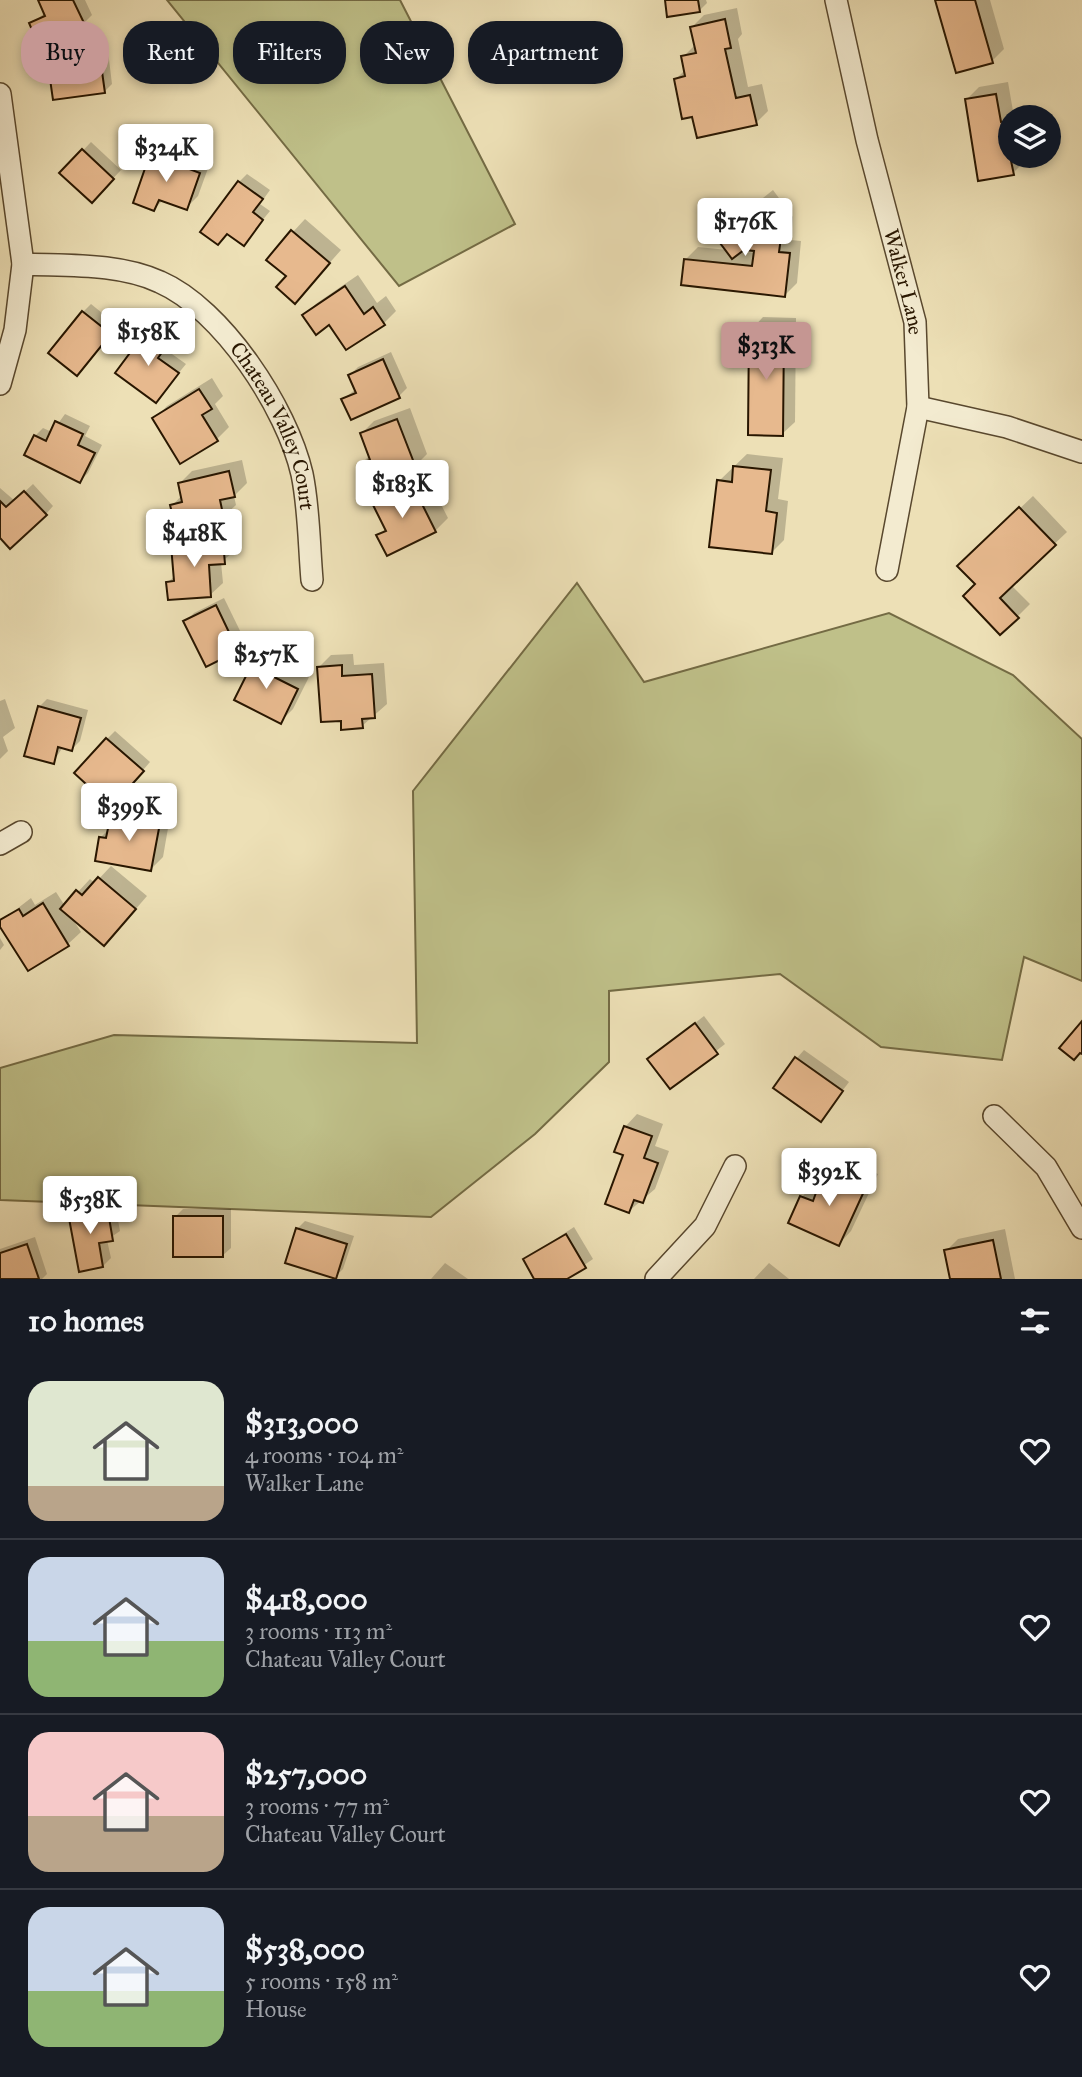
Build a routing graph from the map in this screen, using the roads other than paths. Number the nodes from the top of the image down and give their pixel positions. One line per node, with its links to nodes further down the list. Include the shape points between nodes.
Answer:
1 (836, 0): 5 (street, Walker Lane, via 867,141 915,321)
2 (0, 94): 3 (street)
3 (23, 264): 4 (street, via 15,330); 8 (street, Chateau Valley Court, via 99,267 160,281 205,310 242,352 277,412 302,473)
4 (0, 384)
5 (918, 407): 6 (street, via 1007,427); 7 (street, Walker Lane)
6 (1082, 452)
7 (887, 570)
8 (312, 580)
9 (20, 832): 10 (street)
10 (0, 844)
11 (994, 1116): 13 (street, via 1046,1167)
12 (735, 1166): 14 (street, via 705,1226)
13 (1082, 1228)
14 (656, 1279)

